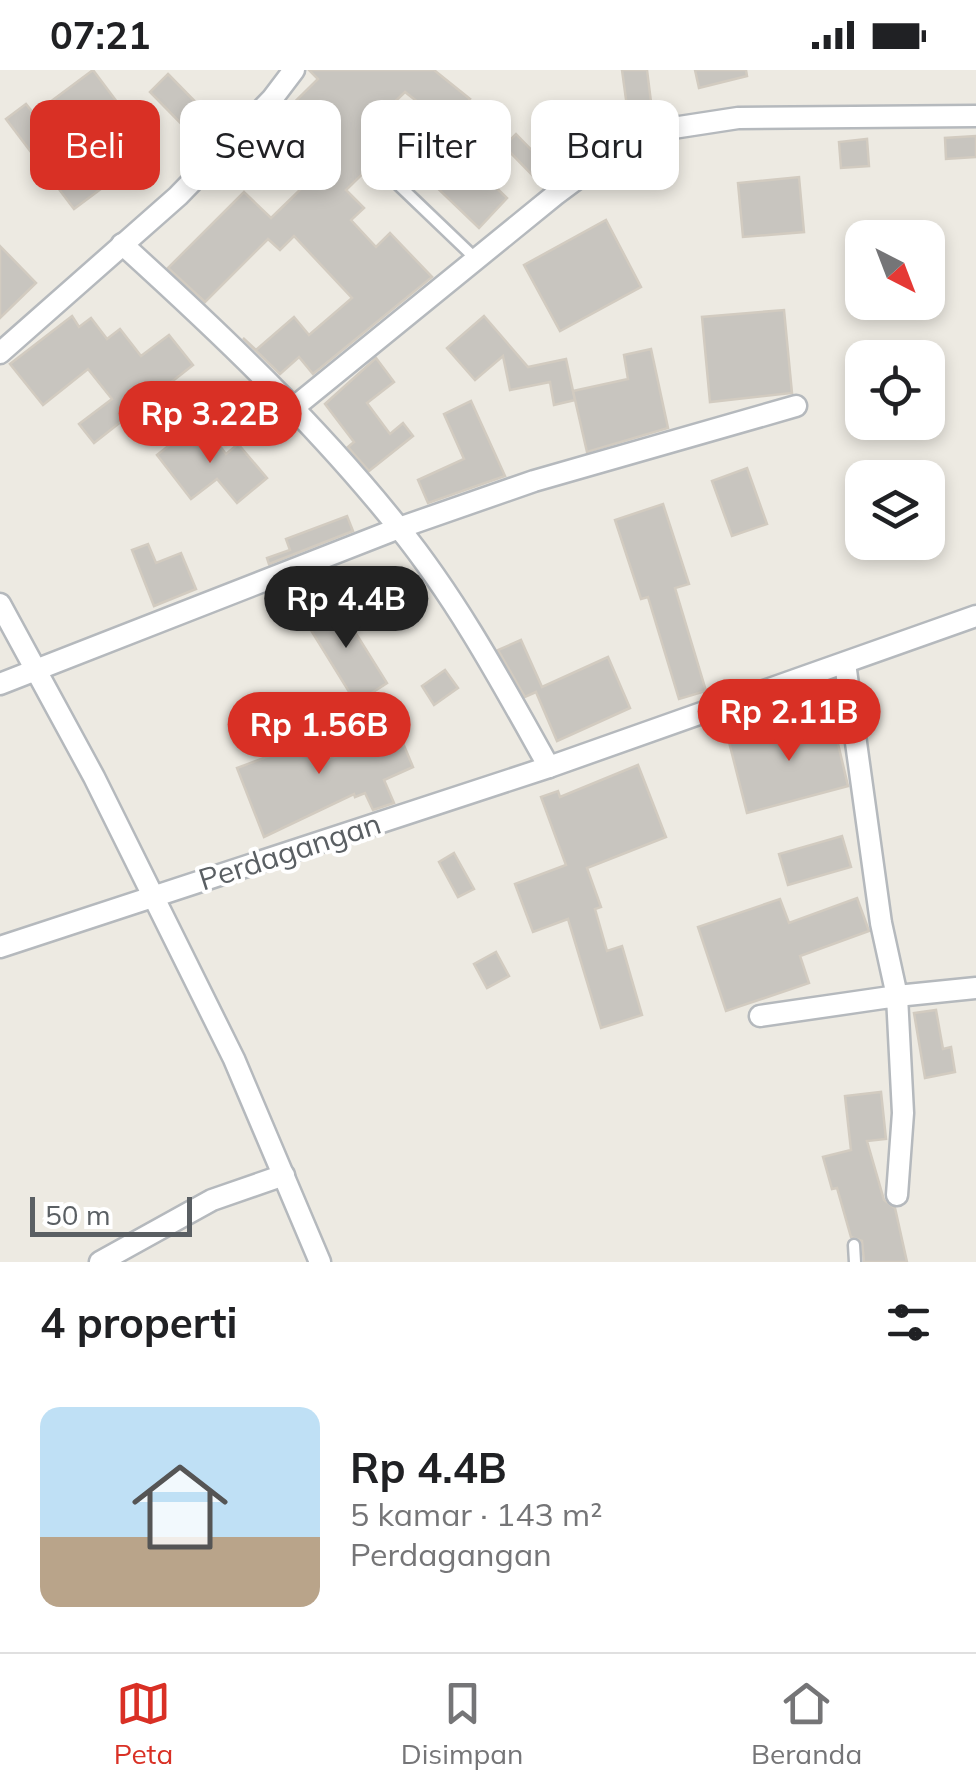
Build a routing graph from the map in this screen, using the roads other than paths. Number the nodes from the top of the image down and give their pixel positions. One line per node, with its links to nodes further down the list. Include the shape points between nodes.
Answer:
1 (294, 70): 4 (street, via 178,196)
2 (976, 116): 5 (street, via 738,118 660,130 610,154)
3 (404, 190): 5 (lane)
4 (122, 244): 6 (street); 8 (street)
5 (476, 259): 8 (street)
6 (0, 353)
7 (796, 406): 9 (street, via 534,481)
8 (292, 409): 9 (street)
9 (399, 528): 13 (street); 15 (street, via 482,647)
10 (0, 604): 13 (street)
11 (976, 616): 12 (street, Perdagangan)
12 (844, 663): 15 (street, Perdagangan); 19 (street)
13 (37, 670): 14 (street); 16 (street)
14 (0, 684)
15 (548, 767): 16 (street, Perdagangan)
16 (154, 897): 17 (street, Perdagangan); 21 (street)
17 (0, 947)
18 (976, 988): 19 (street)
19 (897, 996): 20 (street); 22 (street, via 904,1113)
20 (760, 1016)
21 (284, 1175): 24 (street, via 212,1200); 25 (street)
22 (896, 1195)
23 (854, 1245): 26 (lane)
24 (100, 1262)
25 (320, 1262)
26 (855, 1262)

